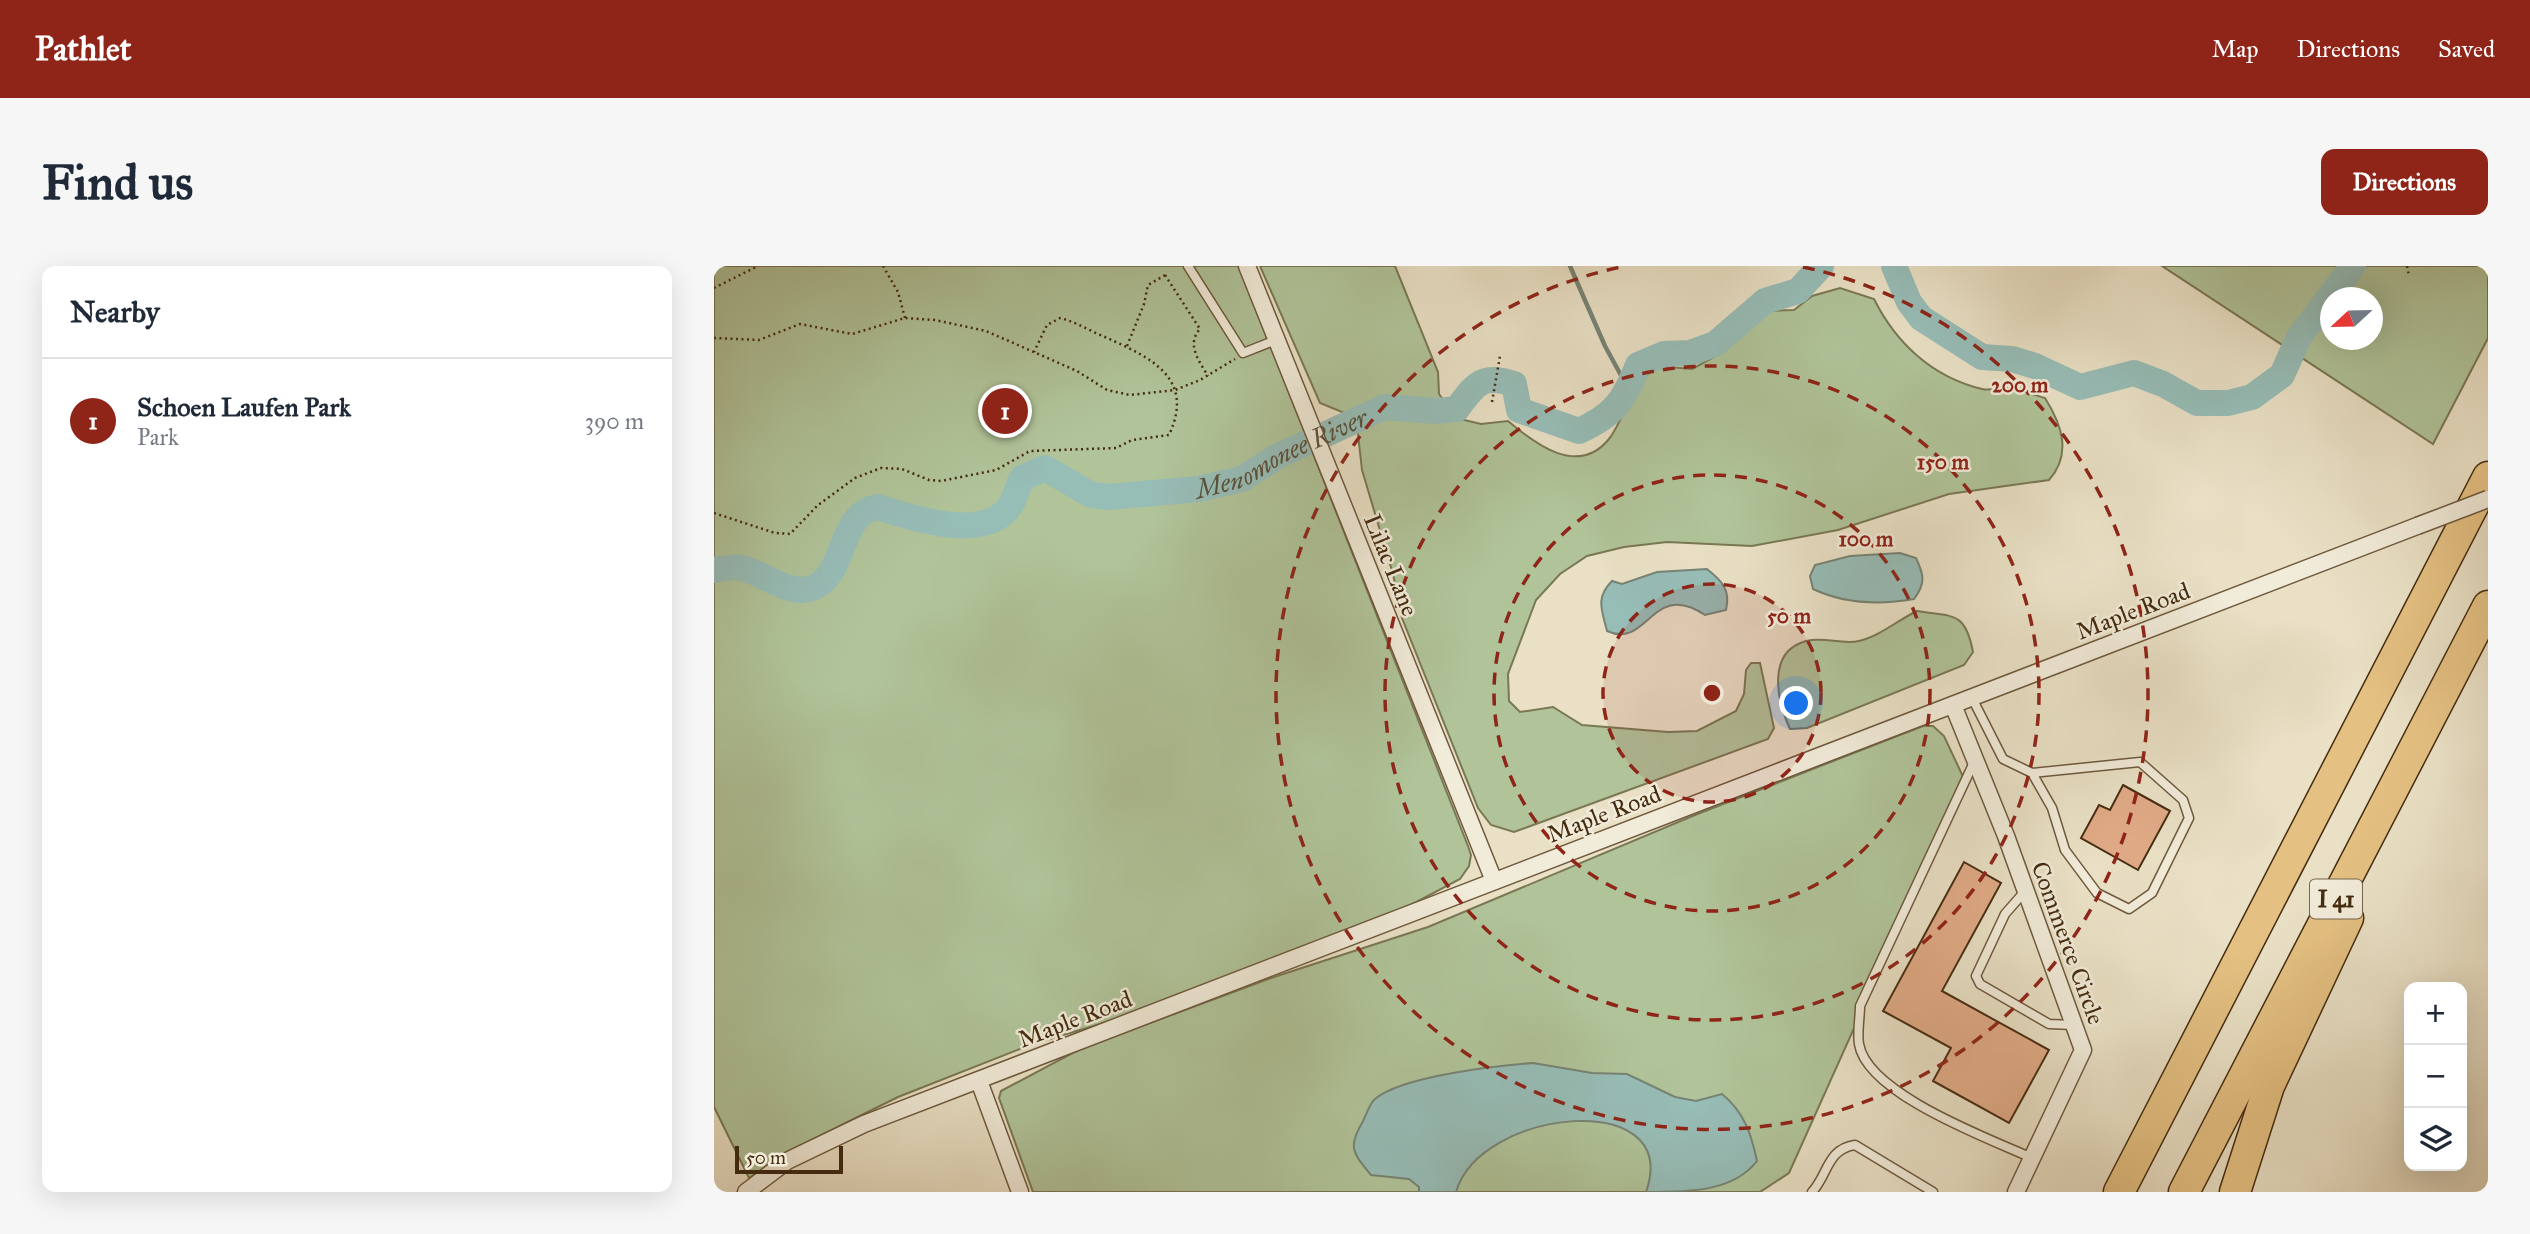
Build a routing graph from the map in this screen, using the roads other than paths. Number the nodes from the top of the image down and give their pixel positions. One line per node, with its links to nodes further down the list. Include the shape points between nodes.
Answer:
1 (1188, 266): 3 (lane, via 1242,353)
2 (1247, 266): 3 (street, Lilac Lane)
3 (1276, 340): 12 (street, Lilac Lane)
4 (2488, 477): 22 (highway, I 41)
5 (2488, 499): 8 (street, Maple Road, bridge)
6 (2488, 606): 23 (highway, I 41)
7 (2488, 618): 24 (highway, via 2269,1086)
8 (1972, 698): 9 (street, Maple Road); 11 (lane, via 2003,759)
9 (1953, 705): 10 (street, Commerce Circle); 12 (street, Maple Road)
10 (1975, 760): 13 (street, Commerce Circle); 16 (lane, via 1860,1006 1859,1046 1876,1074 1914,1104)
11 (2032, 773): 11 (lane, via 2140,762 2183,800 2189,818 2151,893 2129,909 2097,893 2065,850 2052,808)
12 (1494, 881): 15 (street, Maple Road)
13 (2026, 890): 14 (street, Commerce Circle); 14 (lane, via 2005,914 1976,976 1980,984 2049,1024)
14 (2074, 1025): 16 (street, Commerce Circle, via 2083,1050)
15 (979, 1081): 17 (street, Maple Road, via 864,1124 787,1161); 18 (street)
16 (2032, 1158): 21 (street, Commerce Circle)
17 (746, 1192)
18 (1020, 1192)
19 (1812, 1192): 20 (lane, via 1830,1160 1843,1147 1855,1145)
20 (1933, 1192)
21 (2016, 1192)
22 (2119, 1192)
23 (2184, 1192)
24 (2235, 1192)

